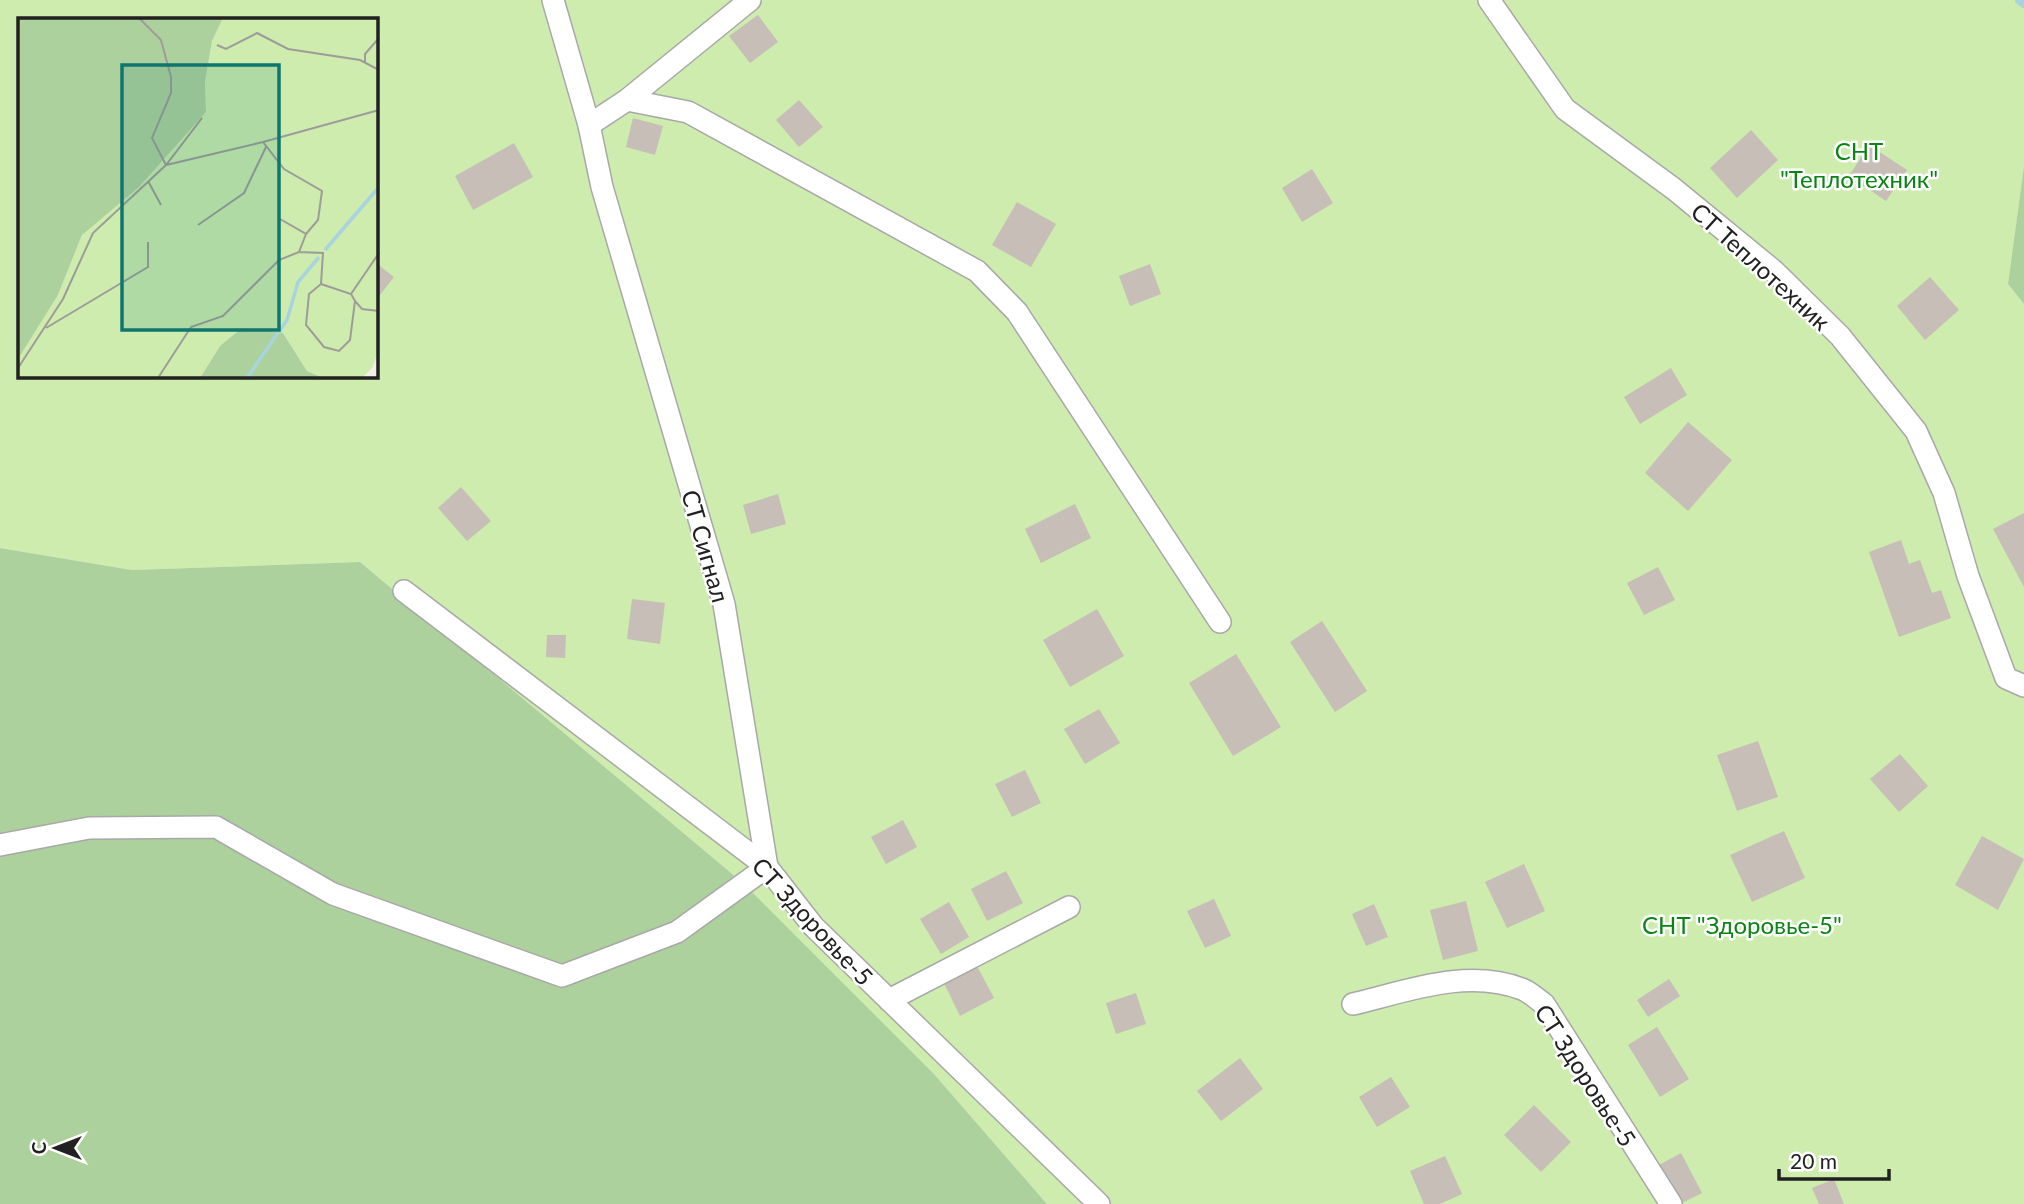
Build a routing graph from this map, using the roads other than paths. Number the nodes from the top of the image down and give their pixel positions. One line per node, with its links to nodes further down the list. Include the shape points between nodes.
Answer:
1 (553, 0): 5 (lane, СТ Сигнал)
2 (750, 0): 4 (lane)
3 (1489, 0): 8 (lane, СТ Теплотехник, via 1565,109 1674,189 1774,271 1840,335 1916,431 1944,494 2006,678)
4 (626, 100): 5 (lane); 7 (lane, via 688,112 977,271 1017,312)
5 (589, 125): 10 (lane, СТ Сигнал, via 602,187 724,604)
6 (404, 591): 10 (lane, СТ Здоровье-5)
7 (1220, 622)
8 (2024, 686)
9 (0, 845): 10 (lane, via 89,828 216,827 333,894 562,976 677,932)
10 (767, 867): 12 (lane, СТ Здоровье-5, via 813,926)
11 (1069, 907): 12 (lane)
12 (889, 1000): 14 (lane, СТ Здоровье-5)
13 (1353, 1004): 15 (lane, СТ Здоровье-5, via 1457,979 1524,989 1544,1004)
14 (1098, 1204)
15 (1671, 1204)

